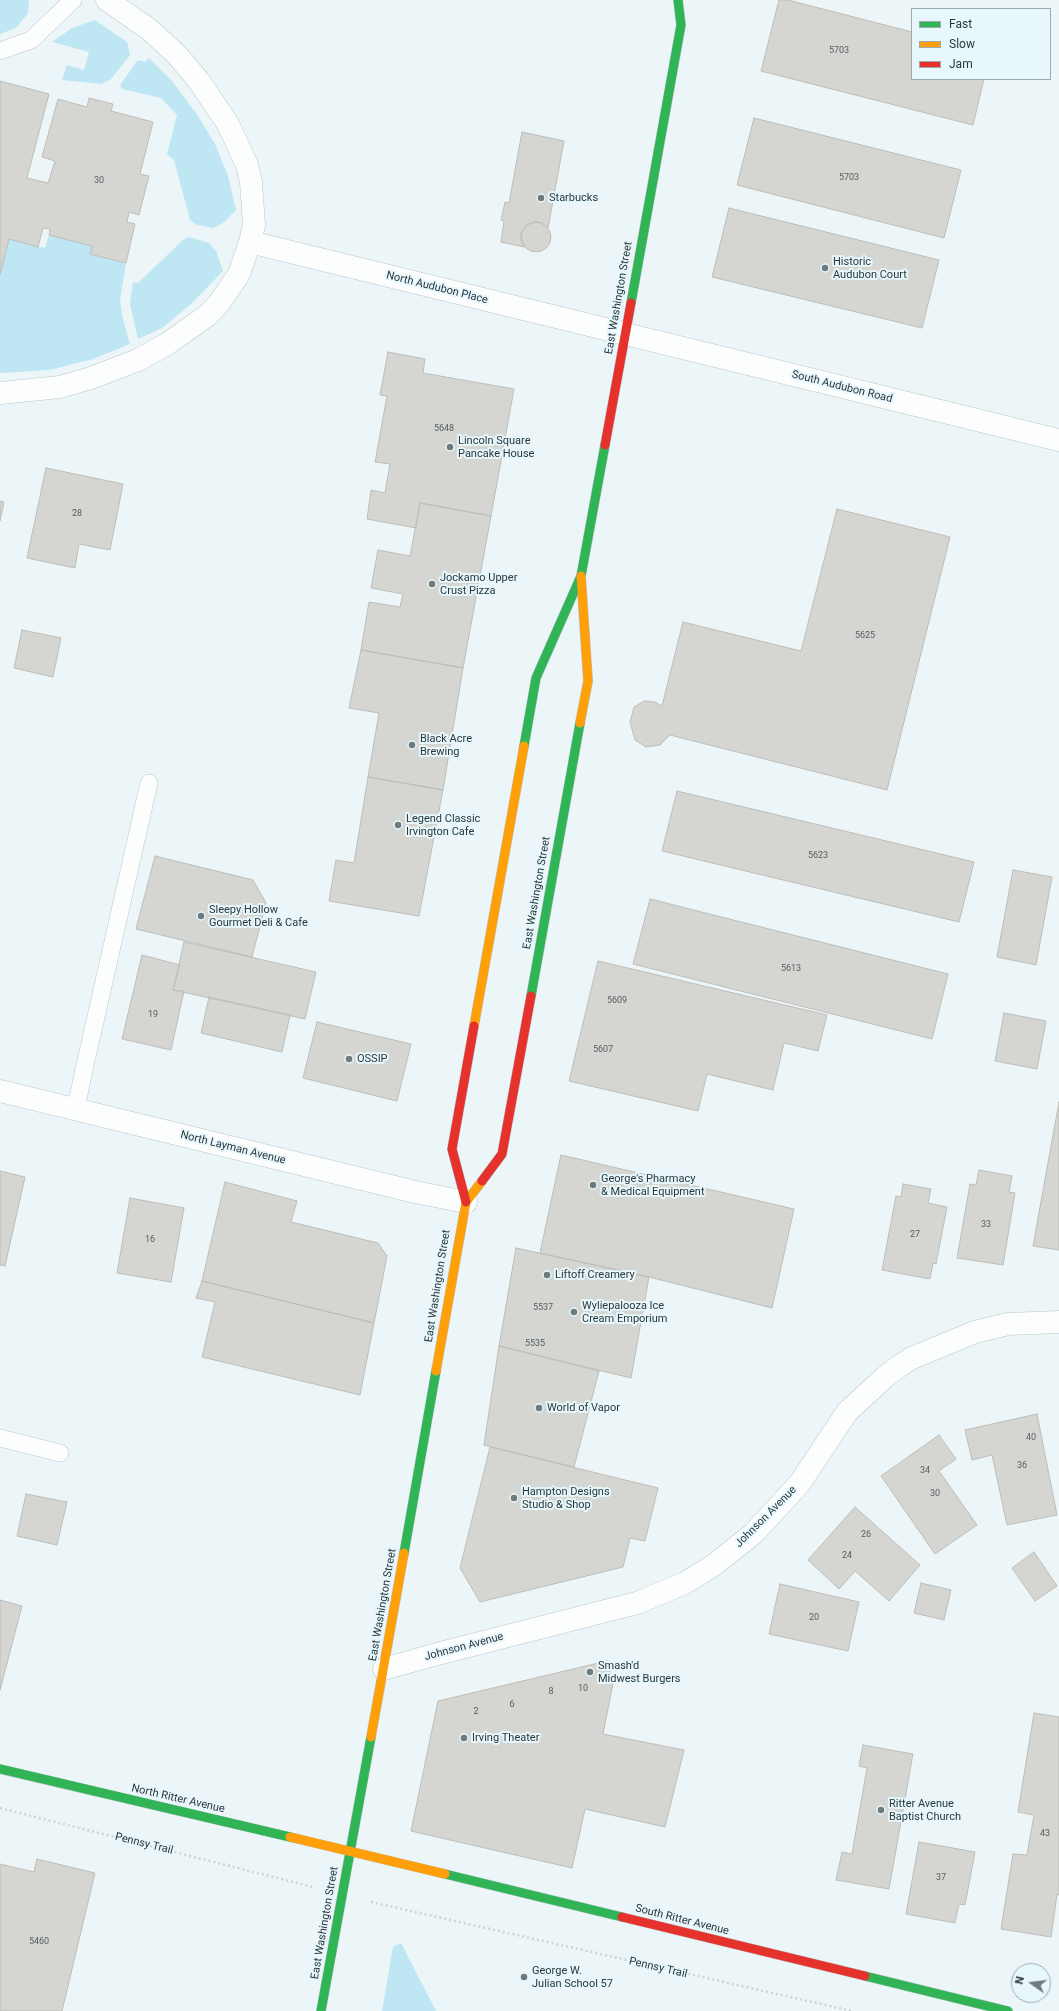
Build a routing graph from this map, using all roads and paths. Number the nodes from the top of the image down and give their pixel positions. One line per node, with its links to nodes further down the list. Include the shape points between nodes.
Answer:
1 (74, 0): 6 (lane, via 31,40)
2 (107, 0): 7 (street, via 150,30 177,55 199,81 228,124 247,165 251,182 254,225)
3 (678, 0): 5 (main road, East Washington Street)
4 (688, 12): 5 (main road, East Washington Street)
5 (681, 25): 8 (main road, East Washington Street)
6 (0, 51)
7 (250, 242): 8 (street, North Audubon Place); 9 (street, via 239,274 220,302 208,315 167,344 138,360 91,378 60,386)
8 (625, 334): 10 (street, South Audubon Road); 11 (main road, East Washington Street)
9 (0, 393)
10 (1059, 440)
11 (581, 576): 15 (main road, East Washington Street, via 536,678 452,1149); 15 (main road, East Washington Street, via 588,681 502,1154)
12 (149, 783): 14 (lane)
13 (0, 1091): 14 (street, North Layman Avenue)
14 (76, 1110): 15 (street, North Layman Avenue)
15 (466, 1202): 19 (main road, East Washington Street)
16 (1059, 1322): 19 (street, Johnson Avenue, via 1014,1324 975,1332 912,1358 898,1367 847,1412 800,1483 754,1533 724,1559 685,1583 637,1603)
17 (0, 1438): 18 (lane)
18 (60, 1453)
19 (384, 1669): 22 (main road, East Washington Street)
20 (0, 1769): 22 (main road, North Ritter Avenue)
21 (0, 1808): 23 (path, Pennsy Trail)
22 (351, 1852): 25 (main road, East Washington Street); 27 (main road, South Ritter Avenue)
23 (288, 1881)
24 (394, 1908): 26 (path, Pennsy Trail)
25 (322, 2011)
26 (852, 2011)
27 (1008, 2011)

